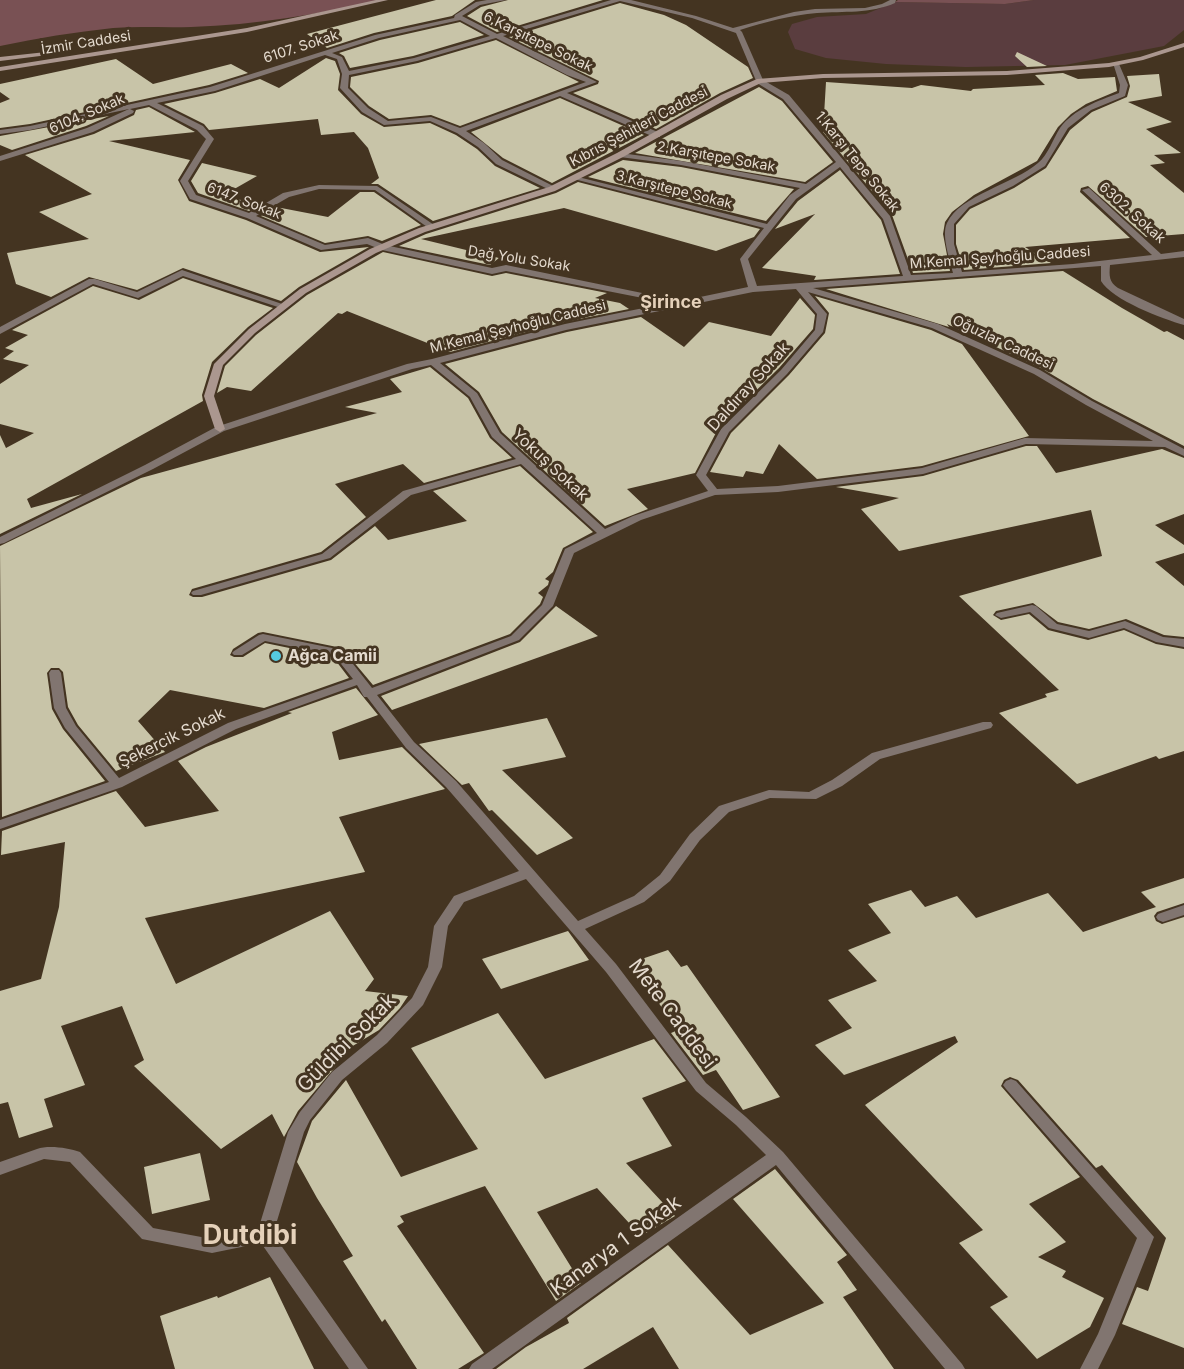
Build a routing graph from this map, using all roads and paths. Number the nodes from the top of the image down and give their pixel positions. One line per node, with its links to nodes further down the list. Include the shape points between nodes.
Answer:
1 (385, 0): 9 (street, İzmir Caddesi)
2 (503, 0): 6 (street, 6.Karşıtepe Sokak, via 478,3)
3 (618, 0): 8 (street)
4 (623, 0): 7 (street)
5 (893, 0): 7 (street, via 872,9 814,11 762,20)
6 (457, 16): 8 (street, 6.Karşıtepe Sokak); 11 (street, 6107. Sokak, via 458,19)
7 (733, 30): 16 (street, via 739,32)
8 (498, 35): 15 (street, via 416,60); 17 (street, 6.Karşıtepe Sokak, via 570,74 593,82)
9 (175, 42): 12 (street, İzmir Caddesi); 14 (street, İzmir Caddesi)
10 (1184, 45): 13 (street, Kıbrıs Şehitleri Caddesi)
11 (322, 52): 15 (street, via 340,58); 18 (street, 6107. Sokak, via 212,89)
12 (0, 59)
13 (1115, 64): 16 (street, Kıbrıs Şehitleri Caddesi, via 1007,73); 36 (street, via 1124,85 1122,94 1088,108 1065,127 1042,164 966,205 950,224 950,244)
14 (0, 69)
15 (346, 74): 19 (street, via 344,88 365,110 387,123 431,119)
16 (760, 81): 21 (street, Kıbrıs Şehitleri Caddesi); 24 (street, 1.Karşı Tepe Sokak, via 786,98)
17 (560, 93): 19 (street); 21 (street)
18 (150, 102): 20 (street); 23 (street, 6104. Sokak, via 90,130); 29 (street, 6147. Sokak, via 200,128 210,140 184,181 193,197)
19 (460, 131): 27 (street, via 499,162)
20 (0, 132)
21 (657, 135): 22 (street, Kıbrıs Şehitleri Caddesi)
22 (620, 155): 25 (street, Kıbrıs Şehitleri Caddesi); 26 (street, 2.Karşıtepe Sokak)
23 (0, 159)
24 (842, 162): 26 (street); 37 (street, 1.Karşı Tepe Sokak, via 887,218)
25 (574, 178): 27 (street, Kıbrıs Şehitleri Caddesi); 31 (street, 3.Karşıtepe Sokak)
26 (807, 187): 31 (street, via 793,197)
27 (552, 189): 30 (street, Kıbrıs Şehitleri Caddesi)
28 (1086, 190): 34 (street, 6302. Sokak)
29 (250, 216): 30 (street, via 286,195 319,187 377,189); 32 (street, 6147. Sokak, via 324,248 368,241)
30 (433, 227): 32 (street, Kıbrıs Şehitleri Caddesi)
31 (768, 227): 39 (street, via 744,259)
32 (382, 247): 40 (street, Dağ Yolu Sokak, via 492,271 506,268); 41 (street, Kıbrıs Şehitleri Caddesi, via 303,291)
33 (1184, 254): 34 (street, M.Kemal Şeyhoğlu Caddesi)
34 (1159, 257): 35 (street, M.Kemal Şeyhoğlu Caddesi)
35 (1106, 263): 36 (street, M.Kemal Şeyhoğlu Caddesi); 42 (street, via 1104,275 1109,286)
36 (958, 275): 37 (street, M.Kemal Şeyhoğlu Caddesi)
37 (908, 278): 38 (street, M.Kemal Şeyhoğlu Caddesi)
38 (798, 286): 39 (street, M.Kemal Şeyhoğlu Caddesi); 46 (street, Oğuzlar Caddesi, via 935,326 1037,372); 49 (street, Daldıray Sokak, via 822,314 820,330 725,431 701,475)
39 (753, 289): 40 (street, M.Kemal Şeyhoğlu Caddesi)
40 (686, 304): 44 (street, M.Kemal Şeyhoğlu Caddesi, via 564,327)
41 (284, 306): 43 (street, via 182,273 138,295 92,281); 45 (street, Kıbrıs Şehitleri Caddesi, via 219,364 209,396)
42 (1184, 322)
43 (0, 331)
44 (433, 362): 45 (street, M.Kemal Şeyhoğlu Caddesi, via 410,366); 48 (street, Yokuş Sokak, via 474,395 496,435)
45 (220, 429): 51 (street, M.Kemal Şeyhoğlu Caddesi)
46 (1167, 444): 47 (street, Oğuzlar Caddesi); 49 (street, via 1025,441 923,471 778,489)
47 (1183, 452)
48 (522, 460): 50 (street, Yokuş Sokak); 52 (street, via 407,493 326,556)
49 (714, 492): 50 (street, via 637,518)
50 (604, 534): 58 (street, via 569,551 547,606 515,638)
51 (0, 541)
52 (197, 593)
53 (1001, 615): 54 (street, via 1032,608 1053,626 1089,635 1125,624 1160,640)
54 (1184, 643)
55 (238, 653): 57 (street, Mete Caddesi, via 263,637 338,652)
56 (55, 673): 60 (street, via 60,708 71,728)
57 (358, 681): 58 (street, Mete Caddesi); 60 (street, Şekercik Sokak, via 232,726)
58 (368, 694): 62 (street, Mete Caddesi)
59 (987, 725): 65 (street, via 876,756 811,796 769,794 724,808 694,837 665,878 639,900)
60 (117, 784): 61 (street, Şekercik Sokak)
61 (0, 825)
62 (527, 873): 65 (street, Mete Caddesi); 69 (street, Güldibi Sokak, via 459,899 441,926 435,967 418,1001 382,1039 338,1076 305,1116 296,1132)
63 (1184, 910): 64 (street)
64 (1163, 917)
65 (575, 928): 67 (street, Mete Caddesi, via 701,1087)
66 (1011, 1085): 73 (street, via 1146,1237)
67 (777, 1156): 71 (street, Kanarya 1 Sokak); 72 (street, Mete Caddesi)
68 (0, 1170): 69 (street, via 43,1153 74,1156 148,1234 212,1246)
69 (264, 1235): 70 (street)
70 (359, 1369)
71 (478, 1369)
72 (956, 1369)
73 (1089, 1369)

